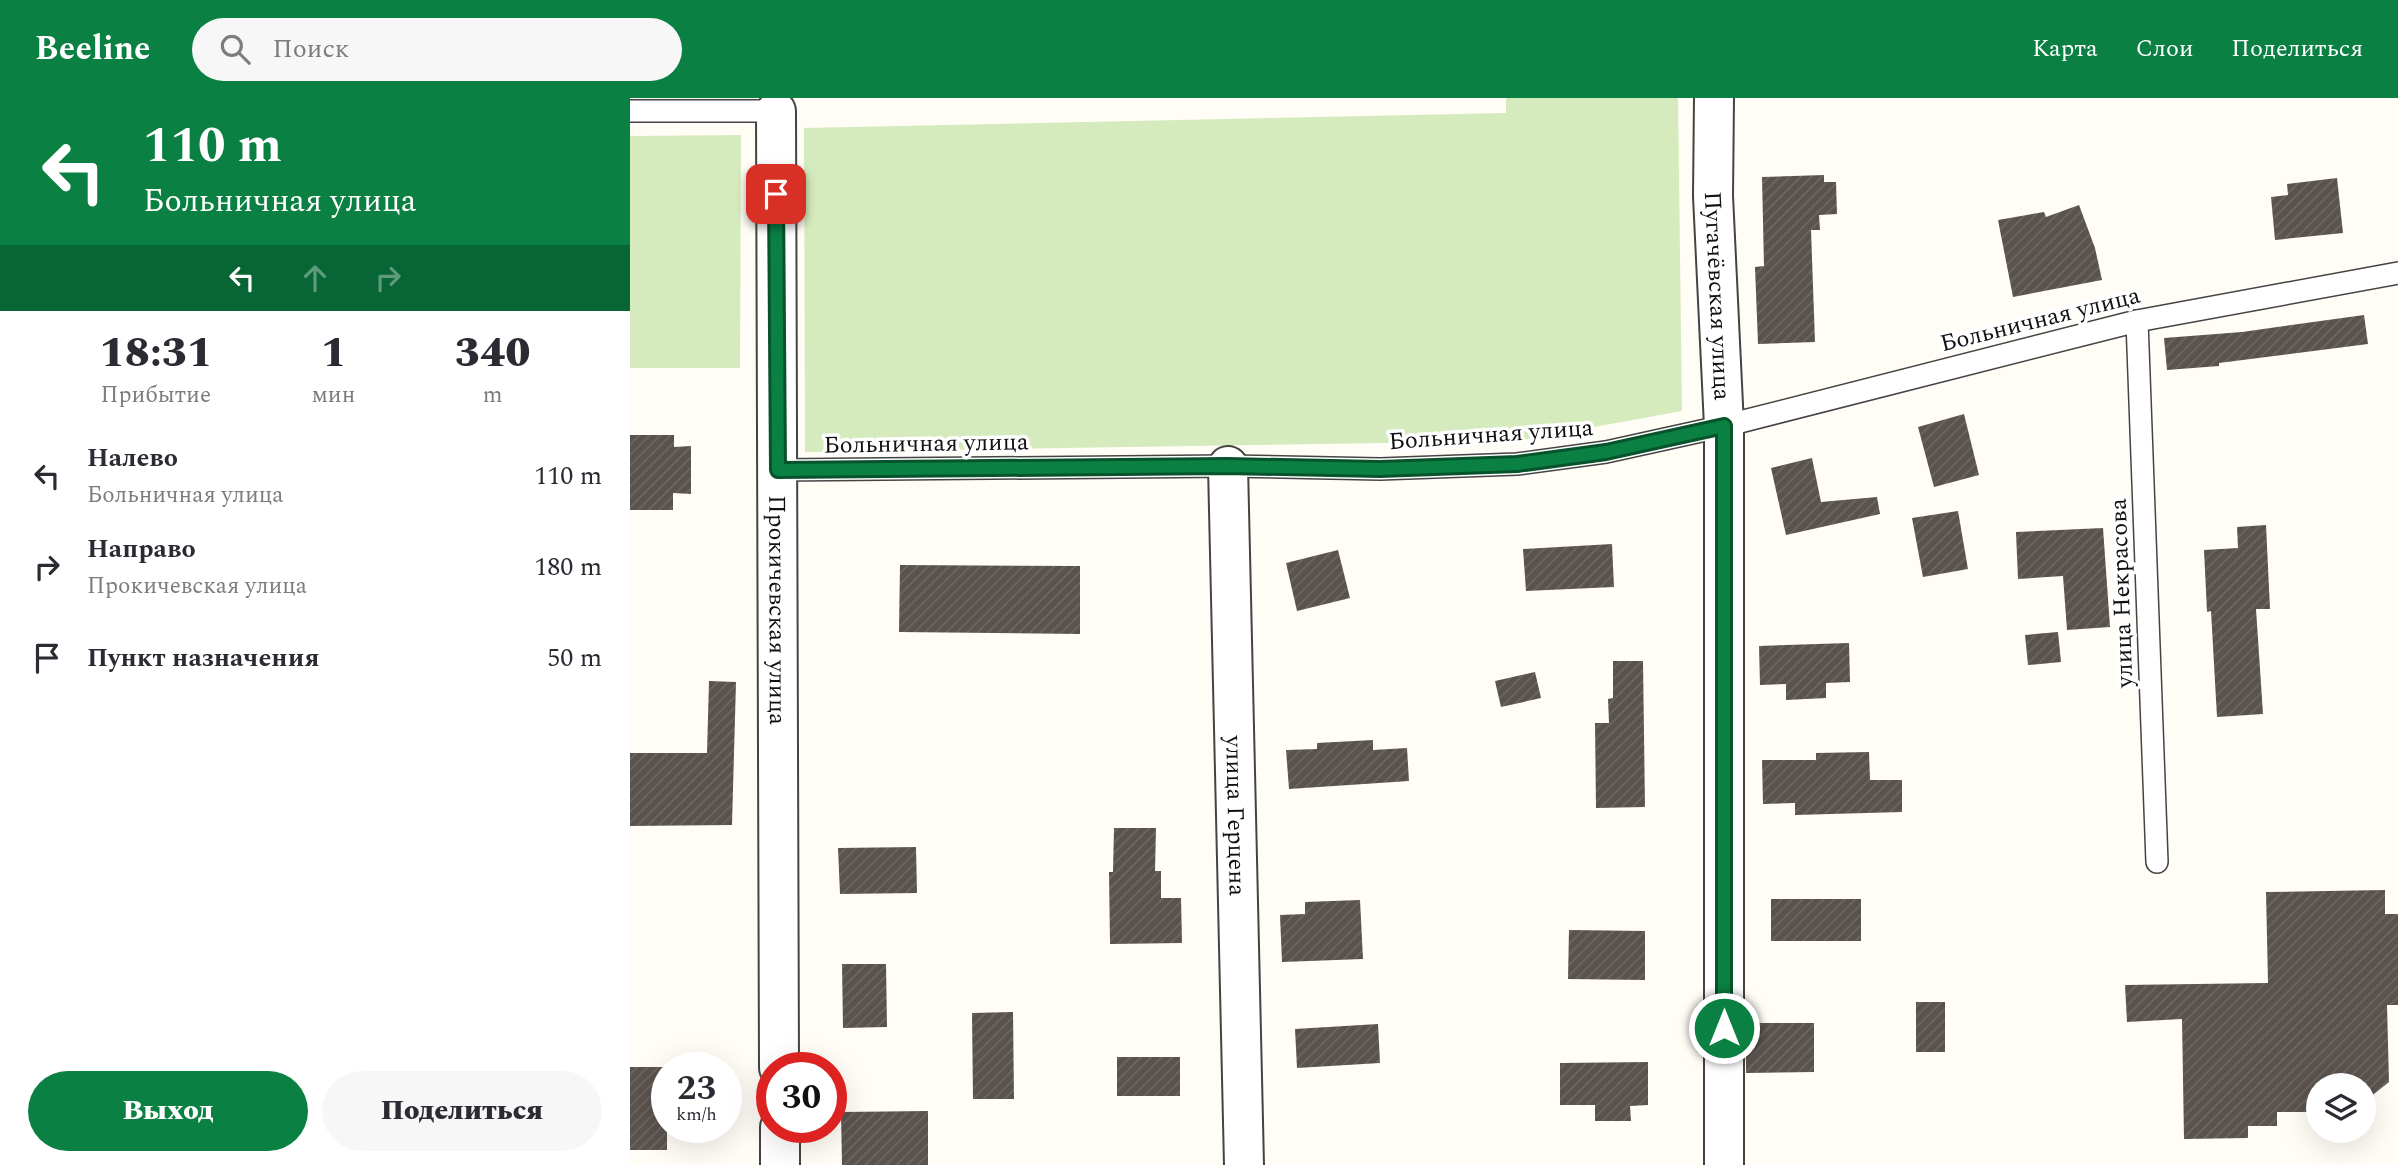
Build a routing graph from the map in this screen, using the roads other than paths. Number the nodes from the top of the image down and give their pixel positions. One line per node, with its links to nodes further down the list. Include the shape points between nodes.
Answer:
1 (1714, 98): 6 (street, Пугачёвская улица, via 1713,196)
2 (776, 104): 3 (lane); 8 (street, Прокичевская улица)
3 (630, 111)
4 (2398, 273): 5 (lane, Больничная улица)
5 (2137, 321): 6 (lane, Больничная улица); 9 (lane, улица Некрасова)
6 (1724, 426): 7 (lane, Больничная улица, via 1606,452 1517,464 1380,469); 14 (street, Пугачёвская улица)
7 (1227, 466): 8 (lane, Больничная улица); 13 (street, улица Герцена)
8 (778, 470): 10 (street, Прокичевская улица)
9 (2157, 863)
10 (779, 1052)
11 (780, 1143): 12 (street)
12 (780, 1165)
13 (1244, 1165)
14 (1724, 1165)

